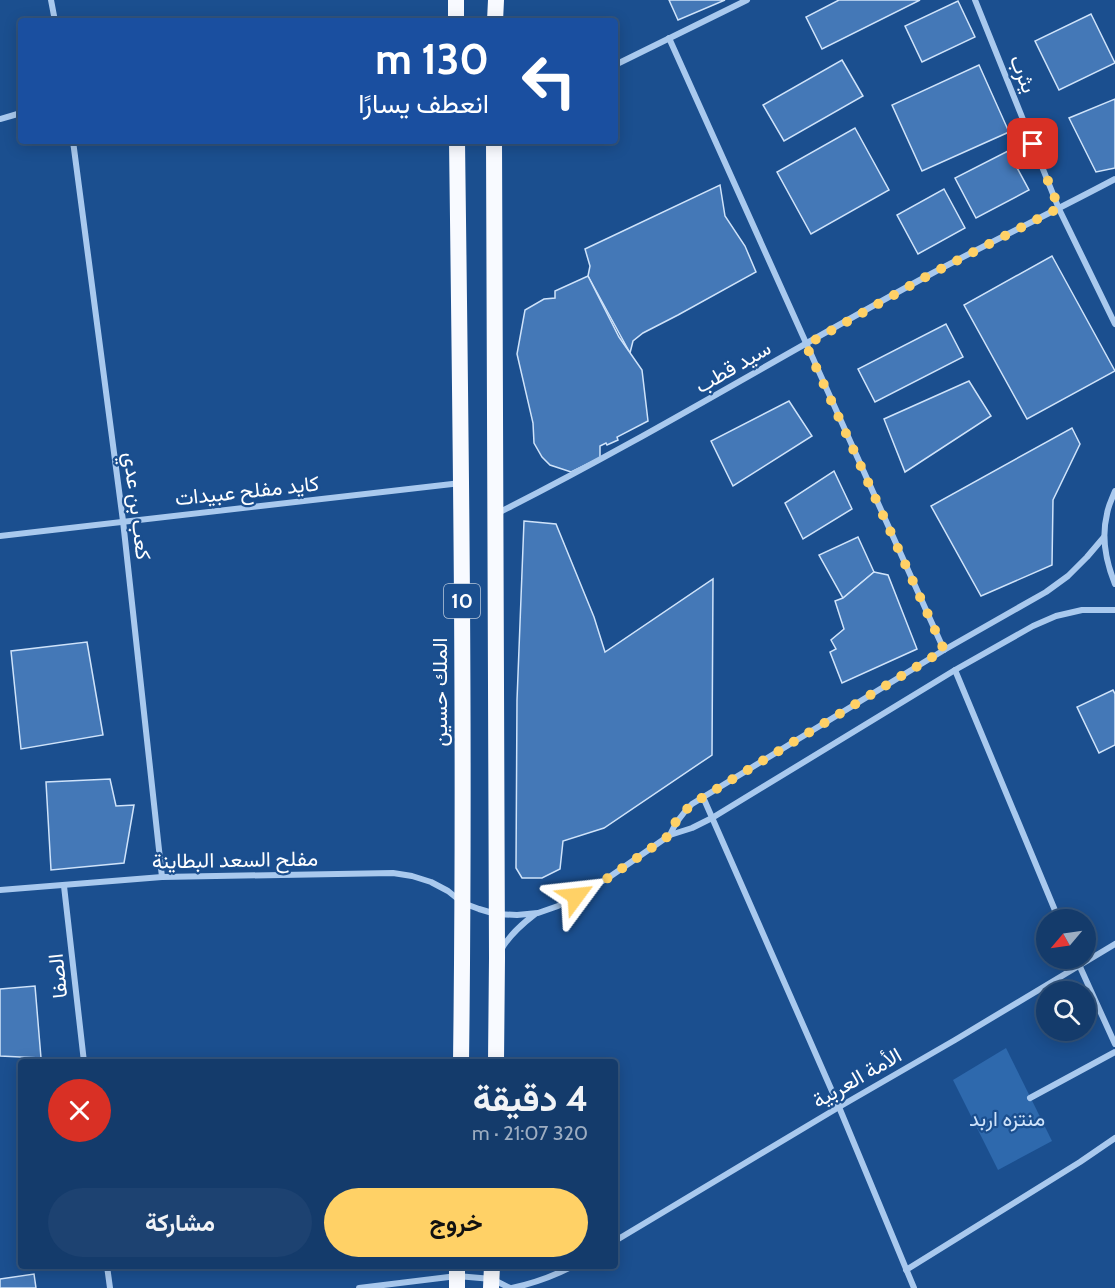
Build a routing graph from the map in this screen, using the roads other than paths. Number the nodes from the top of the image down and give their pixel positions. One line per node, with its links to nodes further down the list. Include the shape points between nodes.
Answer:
1 (51, 0): 6 (street)
2 (456, 0): 7 (highway)
3 (496, 0): 8 (highway)
4 (747, 0): 9 (street)
5 (975, 0): 17 (street, يثرب)
6 (54, 18)
7 (456, 18)
8 (495, 18)
9 (669, 38): 10 (street); 19 (street)
10 (618, 64)
11 (18, 114): 12 (street)
12 (0, 119)
13 (73, 144): 23 (street, كعب بن عدي)
14 (457, 144): 20 (highway, الملك حسين / 10)
15 (494, 144): 22 (highway, 10)
16 (1115, 179): 17 (street, سيد قطب)
17 (1059, 208): 18 (street, يثرب); 19 (street, سيد قطب)
18 (1115, 324)
19 (806, 345): 22 (street, سيد قطب); 28 (street)
20 (461, 483): 23 (street, كايد مفلح عبيدات); 36 (highway, الملك حسين / 10)
21 (1115, 491): 25 (street)
22 (495, 514): 39 (highway, 10)
23 (123, 521): 24 (street, كايد مفلح عبيدات); 33 (street, كعب بن عدي)
24 (0, 536)
25 (1104, 537): 26 (street, via 1107,564); 28 (street, via 1074,570 1046,592)
26 (1115, 585)
27 (1115, 610): 29 (street, via 1082,610 1056,616)
28 (944, 650): 30 (street)
29 (955, 670): 31 (street); 37 (street)
30 (703, 797): 31 (street); 32 (street, via 683,813)
31 (712, 818): 32 (street); 51 (street)
32 (670, 835): 38 (street, via 608,878)
33 (162, 877): 34 (street, مفلح السعد البطاينة); 36 (street, مفلح السعد البطاينة, via 393,873 431,882)
34 (64, 886): 35 (street, مفلح السعد البطاينة); 47 (street, الصفا)
35 (0, 890)
36 (463, 903): 39 (street, مفلح السعد البطاينة); 48 (highway, الملك حسين / 10)
37 (1054, 909)
38 (538, 913): 39 (street, مفلح السعد البطاينة); 42 (street, via 514,932)
39 (496, 914): 42 (highway, 10)
40 (1115, 944): 41 (street, الأمة العربية)
41 (1096, 953)
42 (497, 958): 49 (highway, 10)
43 (1066, 969): 51 (street, الأمة العربية)
44 (1080, 969): 45 (street)
45 (1115, 1044)
46 (1115, 1052): 50 (street)
47 (84, 1059)
48 (461, 1059)
49 (496, 1059)
50 (1030, 1098)
51 (839, 1107): 53 (street, الأمة العربية); 56 (street)
52 (1115, 1138): 56 (street)
53 (618, 1239)
54 (107, 1269): 59 (street)
55 (567, 1269): 61 (street)
56 (906, 1270): 62 (street)
57 (457, 1277): 58 (street); 60 (street)
58 (492, 1278): 61 (street)
59 (110, 1288)
60 (359, 1288)
61 (511, 1288)
62 (914, 1288)

